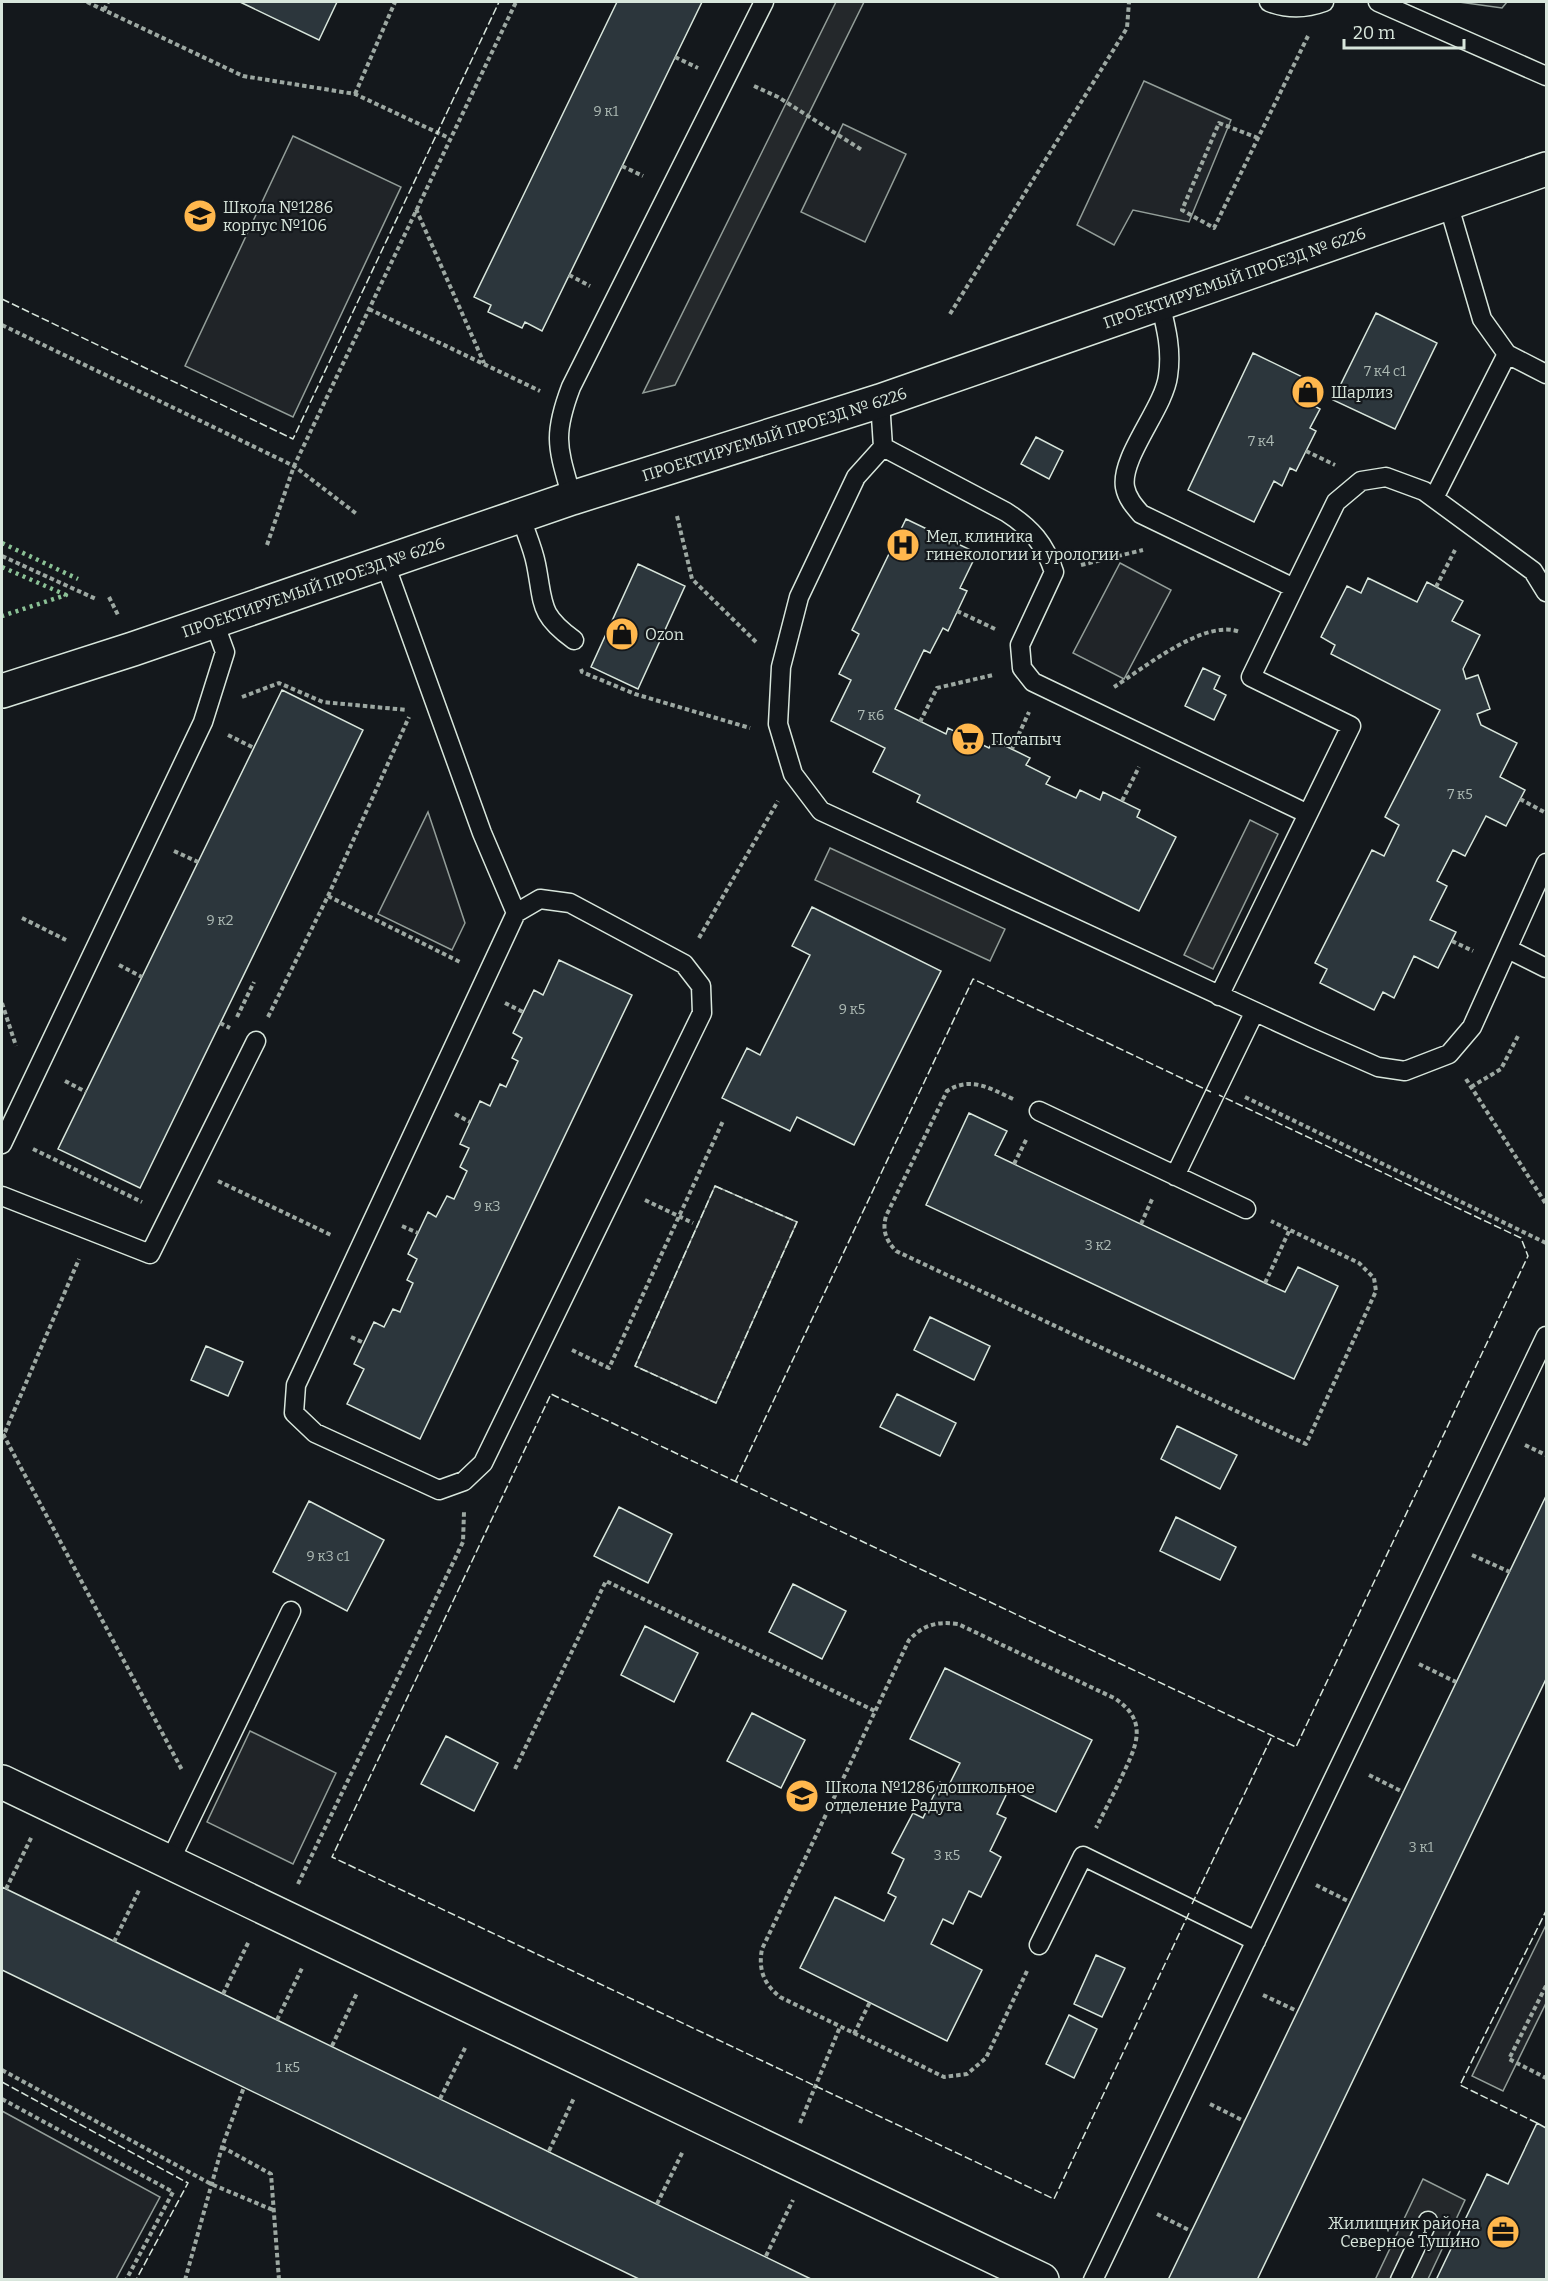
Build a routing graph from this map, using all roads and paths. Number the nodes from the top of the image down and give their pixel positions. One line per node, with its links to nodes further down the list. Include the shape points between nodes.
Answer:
1 (87, 2): 10 (path)
2 (108, 2): 10 (path)
3 (395, 2): 12 (path)
4 (516, 2): 14 (path)
5 (764, 2): 28 (lane)
6 (1129, 2): 22 (path, via 1127,28)
7 (1269, 2): 9 (lane, via 1300,8)
8 (1378, 2): 11 (lane)
9 (1321, 3): 15 (path)
10 (104, 10): 12 (path, via 243,75)
11 (1546, 76)
12 (355, 94): 14 (path)
13 (778, 97): 16 (path)
14 (449, 138): 19 (path)
15 (1258, 138): 15 (path, via 1218,123 1182,210 1214,228)
16 (862, 150)
17 (1546, 169): 18 (street, ПРОЕКТИРУЕМЫЙ ПРОЕЗД № 6226)
18 (1448, 203): 20 (street, ПРОЕКТИРУЕМЫЙ ПРОЕЗД № 6226); 24 (lane, via 1482,319)
19 (416, 209): 21 (path); 25 (path)
20 (1160, 303): 27 (street, ПРОЕКТИРУЕМЫЙ ПРОЕЗД № 6226); 37 (lane, via 1170,347 1168,377 1128,465 1124,485 1129,500 1142,514)
21 (369, 309): 25 (path); 30 (path)
22 (950, 314)
23 (2, 325): 30 (path)
24 (1507, 354): 26 (lane); 32 (lane)
25 (484, 364): 28 (path)
26 (1546, 374)
27 (880, 401): 29 (lane); 31 (street, ПРОЕКТИРУЕМЫЙ ПРОЕЗД № 6226)
28 (565, 402): 31 (lane, via 559,418 558,447)
29 (883, 447): 41 (lane, via 1024,523 1043,546); 53 (lane, via 856,477 799,597)
30 (294, 466): 33 (path); 38 (path)
31 (572, 498): 34 (street, ПРОЕКТИРУЕМЫЙ ПРОЕЗД № 6226)
32 (1434, 498): 36 (lane); 43 (lane, via 1386,477 1361,481 1336,502)
33 (358, 515)
34 (520, 515): 40 (street, ПРОЕКТИРУЕМЫЙ ПРОЕЗД № 6226); 50 (lane, via 536,563 543,608 554,626)
35 (677, 516): 53 (path, via 692,579)
36 (1469, 524): 42 (path); 44 (lane, via 1533,571)
37 (1190, 538): 41 (path); 43 (lane)
38 (267, 545)
39 (2, 556): 46 (path)
40 (384, 561): 49 (street, ПРОЕКТИРУЕМЫЙ ПРОЕЗД № 6226); 70 (lane, via 482,833)
41 (1054, 572): 51 (lane)
42 (1436, 586)
43 (1294, 588): 52 (lane)
44 (1546, 592)
45 (109, 597): 48 (path)
46 (96, 599)
47 (957, 611): 51 (path)
48 (119, 620)
49 (214, 622): 56 (street, ПРОЕКТИРУЕМЫЙ ПРОЕЗД № 6226); 57 (lane, via 225,652)
50 (574, 640): 60 (path, via 582,672 635,694 747,729)
51 (1021, 642): 54 (lane)
52 (1267, 644): 58 (path, via 1229,628 1196,636); 67 (lane, via 1251,677 1351,726)
53 (781, 667): 60 (lane)
54 (1022, 668): 55 (lane, via 1033,682); 59 (path, via 937,688)
55 (1042, 686): 58 (lane); 62 (path)
56 (2, 691)
57 (211, 698): 69 (path, via 246,697 279,683 323,702 411,710); 73 (lane)
58 (1083, 706): 61 (lane)
59 (920, 722)
60 (778, 724): 63 (lane)
61 (1152, 739): 65 (path); 67 (lane)
62 (1011, 749)
63 (794, 774): 74 (path); 78 (lane, via 821,811)
64 (1520, 799): 66 (path)
65 (1122, 801)
66 (1546, 813)
67 (1308, 814): 78 (lane)
68 (1546, 863): 72 (lane)
69 (328, 896): 76 (path); 82 (path)
70 (516, 914): 74 (lane, via 540,899 570,903); 76 (lane)
71 (22, 918): 73 (path)
72 (1508, 949): 75 (lane); 83 (lane, via 1472,1027)
73 (93, 952): 88 (lane)
74 (684, 964): 91 (lane, via 701,986 702,1013)
75 (1546, 968)
76 (486, 975): 101 (lane)
77 (254, 982): 80 (path)
78 (1218, 996): 79 (lane)
79 (1254, 1013): 83 (lane, via 1378,1067 1405,1071); 84 (lane)
80 (231, 1028)
81 (1519, 1034): 85 (path, via 1501,1069)
82 (256, 1041): 89 (lane)
83 (1449, 1054): 85 (path)
84 (1219, 1085): 90 (lane); 100 (path)
85 (1471, 1087): 93 (path)
86 (1040, 1111): 90 (lane); 98 (path, via 981,1084 958,1084 947,1090 886,1216 884,1233 889,1243 896,1251 1306,1444 1376,1291 1374,1278 1359,1263)
87 (723, 1121): 96 (path)
88 (3, 1140): 95 (path)
89 (193, 1169): 95 (lane); 101 (path)
90 (1175, 1176): 94 (lane)
91 (617, 1188): 96 (path); 104 (lane)
92 (2, 1196): 99 (lane)
93 (1546, 1204)
94 (1246, 1209): 98 (path)
95 (170, 1216): 99 (lane, via 150,1254)
96 (679, 1216): 97 (path); 104 (path, via 609,1368)
97 (693, 1223)
98 (1290, 1230): 102 (path)
99 (92, 1231): 105 (path)
100 (1546, 1243)
101 (360, 1248): 106 (lane, via 296,1385 294,1413 315,1433 439,1490)
102 (1265, 1283)
103 (1546, 1336): 107 (lane)
104 (544, 1338): 106 (lane, via 483,1463)
105 (2, 1437): 117 (path)
106 (464, 1481): 124 (path, via 463,1542)
107 (1447, 1543): 108 (path); 110 (lane)
108 (1510, 1572)
109 (291, 1611): 117 (lane)
110 (1395, 1652): 111 (path); 113 (lane)
111 (1456, 1682)
112 (875, 1711): 114 (path, via 606,1581); 119 (path, via 909,1640 924,1627 944,1622 958,1624 1123,1704 1136,1722 1137,1746); 138 (path, via 760,1959 771,1990)
113 (1341, 1762): 116 (path); 121 (lane)
114 (516, 1769)
115 (2, 1782): 120 (street)
116 (1403, 1792)
117 (199, 1802): 120 (lane)
118 (32, 1834): 123 (path)
119 (1083, 1856): 128 (lane); 129 (lane)
120 (169, 1863): 166 (street)
121 (1289, 1872): 125 (path); 128 (lane)
122 (141, 1886): 127 (path)
123 (6, 1889)
124 (294, 1893)
125 (1350, 1902)
126 (250, 1938): 134 (path)
127 (114, 1941)
128 (1256, 1941): 131 (lane)
129 (1039, 1945): 139 (path, via 986,2058 967,2074 956,2078 933,2074)
130 (304, 1964): 137 (path)
131 (1236, 1982): 136 (path); 145 (lane)
132 (1546, 1986): 143 (path, via 1509,2059)
133 (359, 1990): 141 (path)
134 (223, 1994)
135 (870, 2002): 139 (path)
136 (1297, 2011)
137 (277, 2020)
138 (840, 2027): 139 (path); 150 (path)
139 (854, 2034)
140 (468, 2042): 148 (path)
141 (332, 2046)
142 (2, 2070): 154 (path)
143 (1546, 2078)
144 (244, 2087): 151 (path)
145 (1184, 2091): 149 (path); 156 (lane)
146 (577, 2094): 153 (path)
147 (2, 2099): 163 (path, via 173,2192)
148 (440, 2099)
149 (1244, 2121)
150 (796, 2132)
151 (222, 2146): 154 (path); 158 (path, via 271,2174)
152 (686, 2146): 157 (path)
153 (549, 2151)
154 (211, 2184): 158 (path); 162 (path)
155 (794, 2197): 161 (path)
156 (1131, 2202): 160 (path); 167 (lane)
157 (657, 2204)
158 (273, 2210): 165 (path)
159 (1428, 2221): 168 (lane)
160 (1191, 2231)
161 (766, 2256)
162 (186, 2277): 164 (path)
163 (126, 2280)
164 (190, 2280)
165 (279, 2280)
166 (1042, 2280)
167 (1093, 2280)
168 (1400, 2280)

